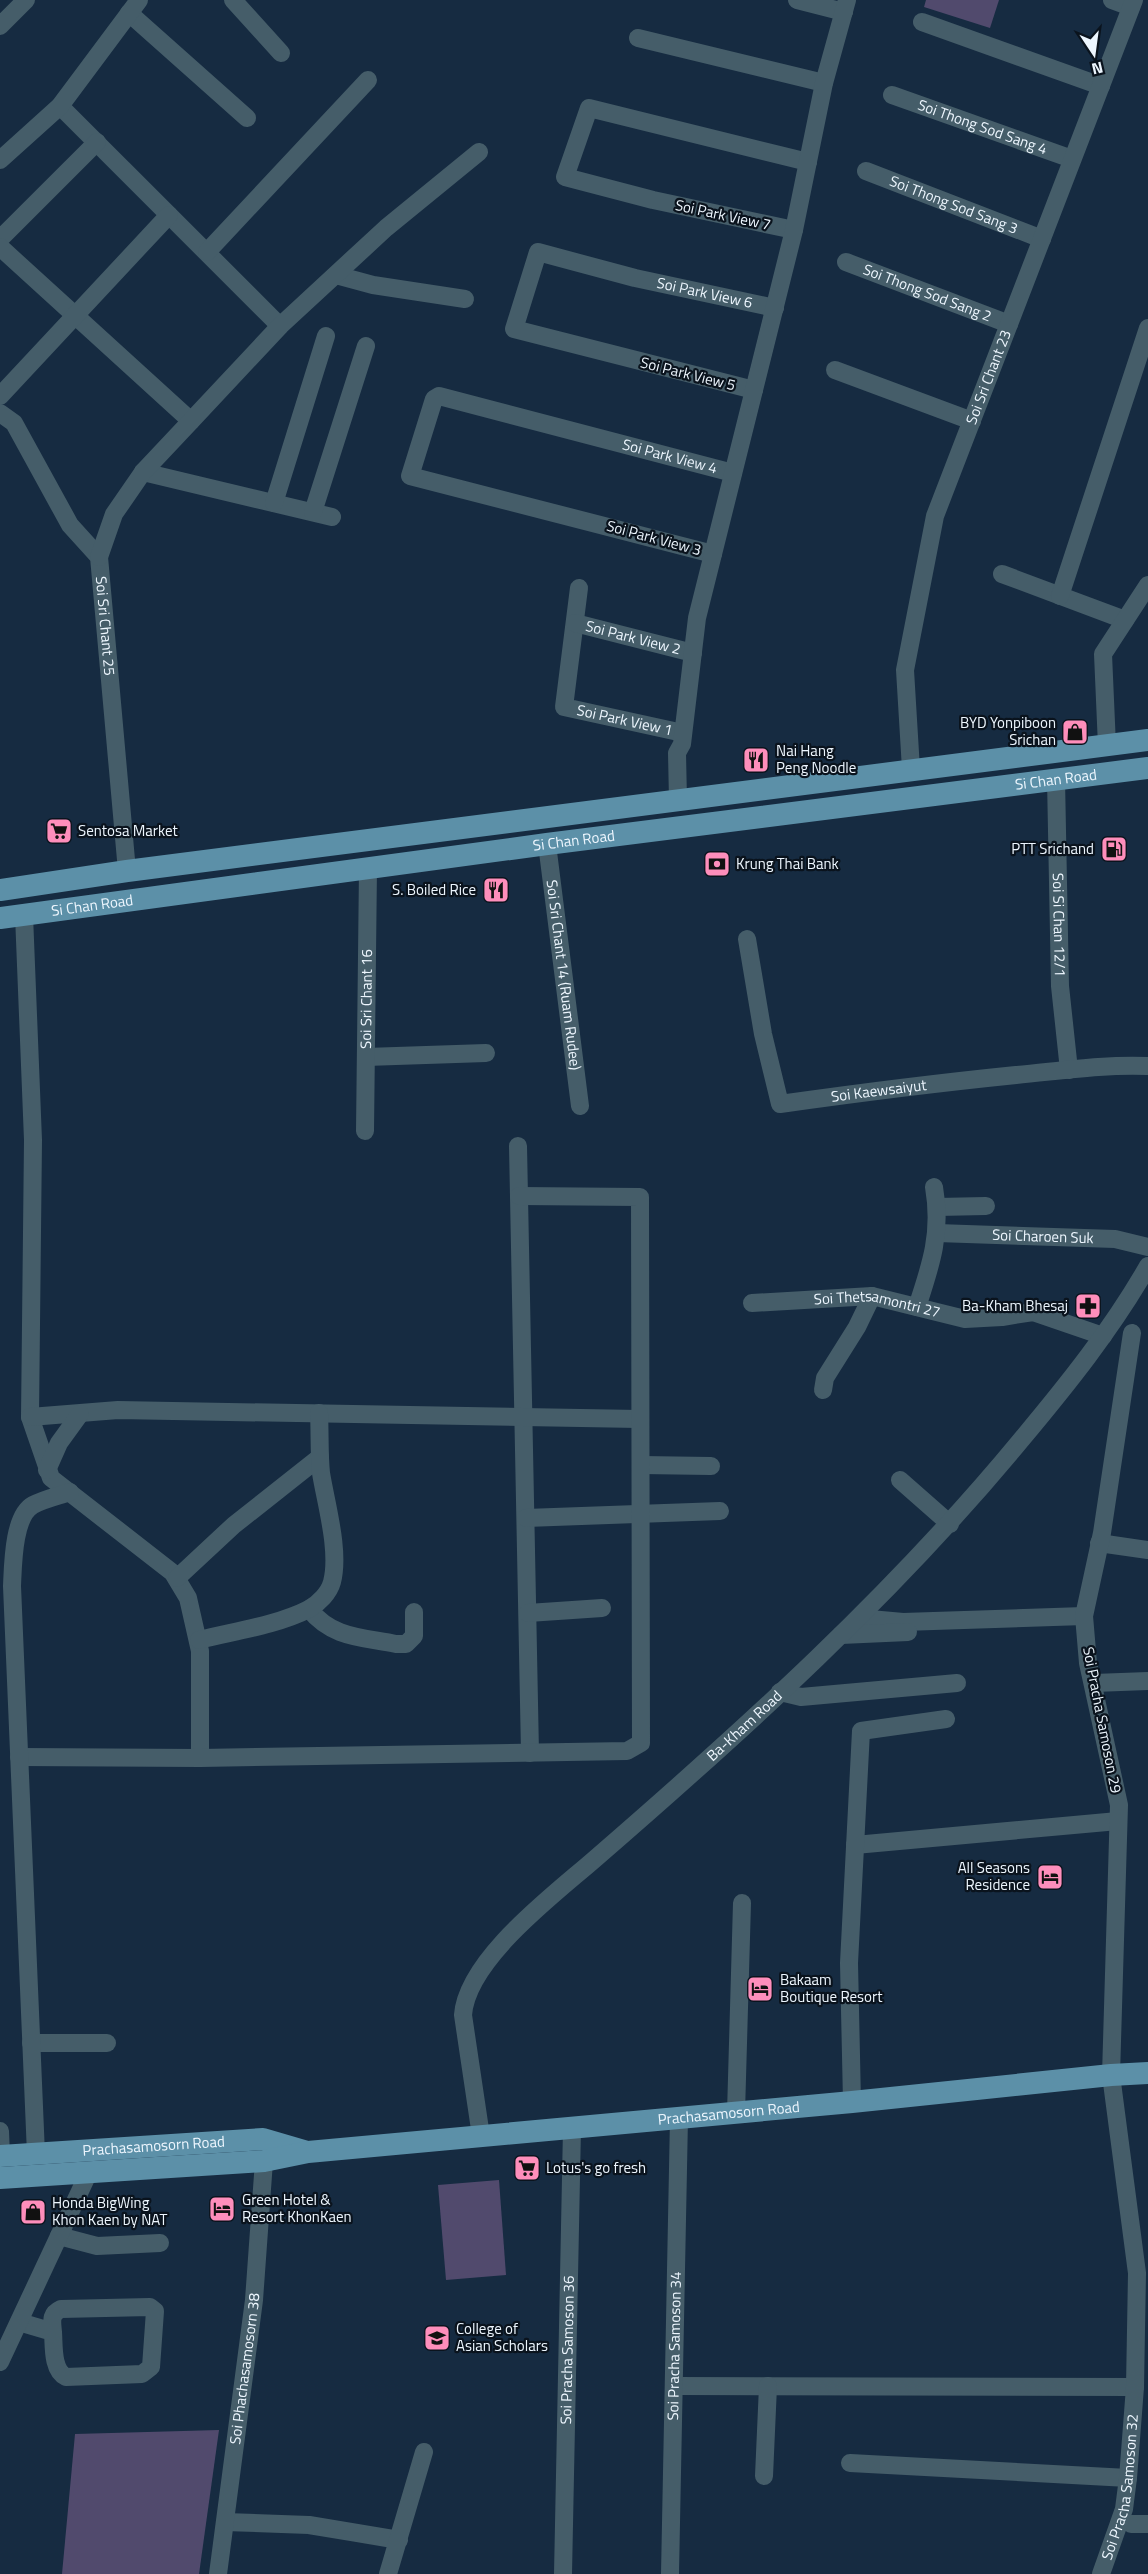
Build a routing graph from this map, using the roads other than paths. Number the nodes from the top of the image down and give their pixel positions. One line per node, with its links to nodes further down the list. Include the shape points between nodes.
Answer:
1 (26, 0): 9 (street)
2 (233, 0): 11 (street)
3 (797, 0): 7 (street)
4 (1112, 0): 5 (street)
5 (1133, 3): 14 (street, Soi Sri Chant 23)
6 (135, 4): 16 (street); 17 (street)
7 (846, 6): 13 (street)
8 (922, 21): 14 (street)
9 (0, 26)
10 (638, 38): 13 (street)
11 (280, 53)
12 (368, 80): 29 (street)
13 (824, 83): 22 (street)
14 (1101, 86): 20 (street, Soi Sri Chant 23)
15 (892, 95): 20 (street, Soi Thong Sod Sang 4)
16 (60, 106): 18 (street); 21 (street)
17 (247, 118)
18 (97, 142): 24 (street); 26 (street)
19 (478, 152): 31 (street)
20 (1072, 159): 27 (street, Soi Sri Chant 23)
21 (0, 160)
22 (808, 162): 25 (street); 25 (street, Soi Park View 7, via 589,108 565,177)
23 (866, 171): 27 (street, Soi Thong Sod Sang 3)
24 (169, 215): 29 (street); 34 (street)
25 (794, 230): 33 (street)
26 (0, 239)
27 (1042, 239): 35 (street, Soi Sri Chant 23)
28 (0, 247): 34 (street)
29 (207, 252): 36 (street)
30 (846, 262): 35 (street, Soi Thong Sod Sang 2)
31 (336, 275): 32 (street, via 373,285); 36 (street)
32 (465, 299)
33 (775, 308): 40 (street, Soi Park View 6, via 538,252 514,329); 42 (street)
34 (74, 315): 43 (street); 45 (street)
35 (1009, 324): 46 (street, Soi Sri Chant 23)
36 (280, 326): 45 (street)
37 (1148, 328): 58 (street)
38 (326, 336): 49 (street)
39 (366, 346): 50 (street)
40 (621, 357): 42 (street, Soi Park View 5)
41 (835, 370): 46 (street)
42 (754, 390): 48 (street)
43 (0, 396)
44 (0, 413): 54 (street, Soi Sri Chant 25, via 14,423 70,525)
45 (191, 421): 47 (street)
46 (972, 421): 66 (street, Soi Sri Chant 23, via 935,516 906,670)
47 (143, 472): 49 (street); 54 (street, via 114,513)
48 (733, 473): 52 (street, Soi Park View 4, via 439,396 434,399 410,476); 53 (street)
49 (274, 503): 50 (street)
50 (313, 512): 51 (street)
51 (332, 517)
52 (594, 522): 53 (street, Soi Park View 3)
53 (713, 554): 61 (street, via 697,618)
54 (99, 557): 71 (street, Soi Sri Chant 25)
55 (1002, 574): 58 (street)
56 (1148, 585): 59 (street)
57 (579, 588): 60 (street)
58 (1060, 596): 59 (street)
59 (1125, 620): 64 (street, via 1103,654)
60 (574, 623): 61 (street, Soi Park View 2); 62 (street, Soi Park View 1, via 564,707)
61 (693, 653): 62 (street)
62 (683, 738): 68 (street, via 677,753)
63 (1148, 740): 64 (main road, Si Chan Road)
64 (1107, 746): 66 (main road, Si Chan Road)
65 (1148, 768): 67 (main road, Si Chan Road)
66 (911, 770): 68 (main road, Si Chan Road)
67 (1056, 779): 69 (main road, Si Chan Road); 80 (street, Soi Si Chan 12/1, via 1060,986)
68 (683, 799): 71 (main road, Si Chan Road)
69 (547, 844): 70 (main road, Si Chan Road); 81 (street, Soi Sri Chant 14 (Ruam Rudee))
70 (368, 868): 74 (main road, Si Chan Road); 78 (street, Soi Sri Chant 16)
71 (127, 871): 72 (main road, Si Chan Road)
72 (23, 888): 73 (main road, Si Chan Road); 74 (main road)
73 (0, 890)
74 (24, 915): 75 (main road, Si Chan Road); 99 (street, via 33,1140)
75 (0, 918)
76 (747, 939): 80 (street, Soi Kaewsaiyut, via 780,1104 895,1087)
77 (486, 1053): 78 (street)
78 (366, 1058): 82 (street, Soi Sri Chant 16)
79 (1148, 1066): 80 (street, Soi Kaewsaiyut)
80 (1069, 1070)
81 (580, 1106)
82 (365, 1131)
83 (518, 1146): 85 (street)
84 (934, 1187): 87 (street)
85 (519, 1196): 100 (street); 101 (street, via 640,1197)
86 (986, 1206): 87 (street)
87 (938, 1207): 88 (street)
88 (937, 1233): 89 (street, Soi Charoen Suk, via 1115,1239); 93 (street, via 934,1258)
89 (1148, 1246)
90 (1148, 1266): 94 (street, Ba-Kham Road)
91 (872, 1296): 92 (street, Soi Thetsamontri 27); 93 (street, Soi Thetsamontri 27); 96 (street, via 825,1378)
92 (752, 1303)
93 (917, 1307): 94 (street, Soi Thetsamontri 27, via 965,1319 1033,1312)
94 (1106, 1332): 95 (street, Soi Thetsamontri 27); 111 (street, Ba-Kham Road, via 1064,1389)
95 (1140, 1334): 112 (street, Soi Pracha Samoson 29)
96 (824, 1390)
97 (319, 1413): 98 (street, via 118,1410); 100 (street); 102 (street)
98 (80, 1414): 99 (street); 105 (street, via 59,1443)
99 (30, 1417): 105 (street)
100 (524, 1417): 101 (street); 110 (street)
101 (639, 1419): 103 (street)
102 (320, 1457): 114 (street, via 234,1525); 116 (street, via 332,1581 327,1592)
103 (641, 1465): 104 (street); 109 (street)
104 (711, 1466)
105 (47, 1470): 107 (street)
106 (900, 1480): 111 (street)
107 (69, 1492): 114 (street); 130 (street, via 32,1506 23,1515 13,1554)
108 (720, 1510): 109 (street)
109 (641, 1514): 110 (street); 129 (street, via 641,1743 627,1751)
110 (526, 1518): 118 (street)
111 (950, 1524): 119 (street, Ba-Kham Road)
112 (1099, 1543): 113 (street); 120 (street, Soi Pracha Samoson 29)
113 (1148, 1550)
114 (177, 1578): 123 (street, via 188,1598)
115 (602, 1608): 118 (street)
116 (309, 1609): 117 (street, via 319,1622 334,1631 396,1644 406,1644 414,1636); 123 (street)
117 (414, 1612)
118 (528, 1612): 129 (street)
119 (863, 1614): 120 (street, via 870,1619 903,1622); 122 (street, Ba-Kham Road)
120 (1084, 1616): 126 (street, Soi Pracha Samoson 29)
121 (937, 1630): 122 (street)
122 (841, 1635): 127 (street, Ba-Kham Road)
123 (199, 1640): 131 (street)
124 (1148, 1681): 126 (street)
125 (957, 1683): 127 (street, via 801,1697)
126 (1094, 1683): 132 (street, Soi Pracha Samoson 29, via 1119,1805)
127 (780, 1692): 144 (street, Ba-Kham Road, via 545,1902 481,1967 466,1995 463,2015)
128 (946, 1719): 133 (street, via 861,1731)
129 (530, 1753): 131 (street)
130 (19, 1758): 131 (street); 135 (street)
131 (200, 1758)
132 (1118, 1821): 133 (street); 138 (street, Soi Pracha Samoson 29)
133 (855, 1845): 139 (street, via 849,1963)
134 (742, 1903): 140 (street)
135 (31, 2043): 136 (street); 146 (street)
136 (107, 2043)
137 (1148, 2073): 138 (main road, Prachasamosorn Road)
138 (1111, 2075): 139 (main road, Prachasamosorn Road); 157 (street, Soi Pracha Samoson 32, via 1137,2274)
139 (852, 2102): 140 (main road, Prachasamosorn Road)
140 (736, 2113): 141 (main road, Prachasamosorn Road)
141 (679, 2118): 142 (main road, Prachasamosorn Road); 155 (street, Soi Pracha Samoson 34)
142 (572, 2128): 144 (main road, Prachasamosorn Road); 166 (street, Soi Pracha Samoson 36)
143 (0, 2131): 148 (street)
144 (481, 2136): 145 (main road, Prachasamosorn Road)
145 (308, 2152): 146 (main road, Prachasamosorn Road, via 263,2139); 147 (main road, Prachasamosorn Road)
146 (36, 2154): 148 (main road, Prachasamosorn Road)
147 (264, 2162): 149 (main road, Prachasamosorn Road); 162 (street, Soi Phachasamosorn 38, via 254,2300)
148 (0, 2163): 149 (main road, Prachasamosorn Road)
149 (88, 2174): 150 (street)
150 (59, 2236): 151 (street, via 97,2246); 152 (street)
151 (160, 2243)
152 (19, 2322): 153 (street); 154 (street)
153 (53, 2332): 153 (street, via 52,2316 61,2309 150,2307 155,2311 151,2367 142,2374 66,2377 57,2367)
154 (0, 2362)
155 (674, 2386): 156 (street); 167 (street, Soi Pracha Samoson 34)
156 (768, 2386): 157 (street); 160 (street)
157 (1135, 2387): 161 (street, Soi Pracha Samoson 32)
158 (423, 2452): 163 (street)
159 (850, 2463): 161 (street)
160 (764, 2476)
161 (1128, 2478): 168 (street, Soi Pracha Samoson 32, via 1124,2509)
162 (225, 2522): 163 (street, via 309,2525); 164 (street, Soi Phachasamosorn 38)
163 (399, 2540): 165 (street)
164 (218, 2574)
165 (388, 2574)
166 (563, 2574)
167 (670, 2574)
168 (1101, 2574)

